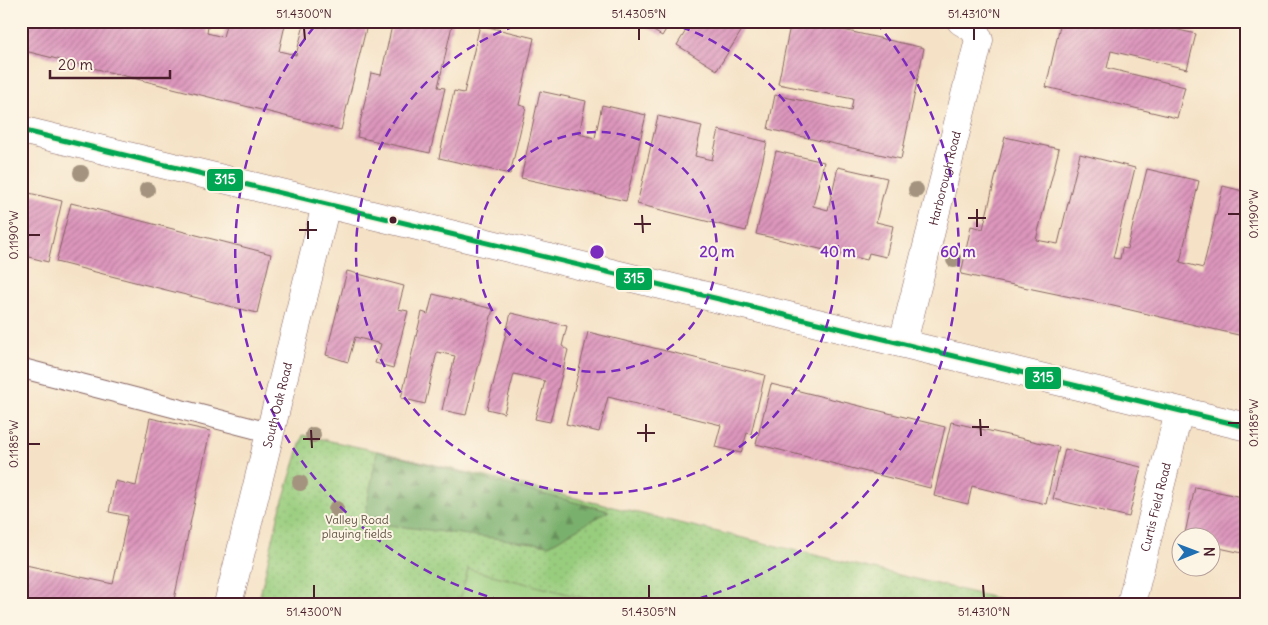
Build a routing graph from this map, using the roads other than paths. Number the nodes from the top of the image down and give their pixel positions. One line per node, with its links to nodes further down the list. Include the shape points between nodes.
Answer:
1 (962, 21): 4 (street, Harborough Road, via 974,29 979,40)
2 (21, 130): 3 (street)
3 (326, 205): 4 (street); 8 (street, South Oak Road)
4 (903, 342): 6 (street)
5 (21, 368): 8 (lane)
6 (1179, 411): 7 (street); 10 (street, Curtis Field Road)
7 (1247, 427)
8 (271, 433): 9 (street, South Oak Road)
9 (228, 604)
10 (1131, 604)

